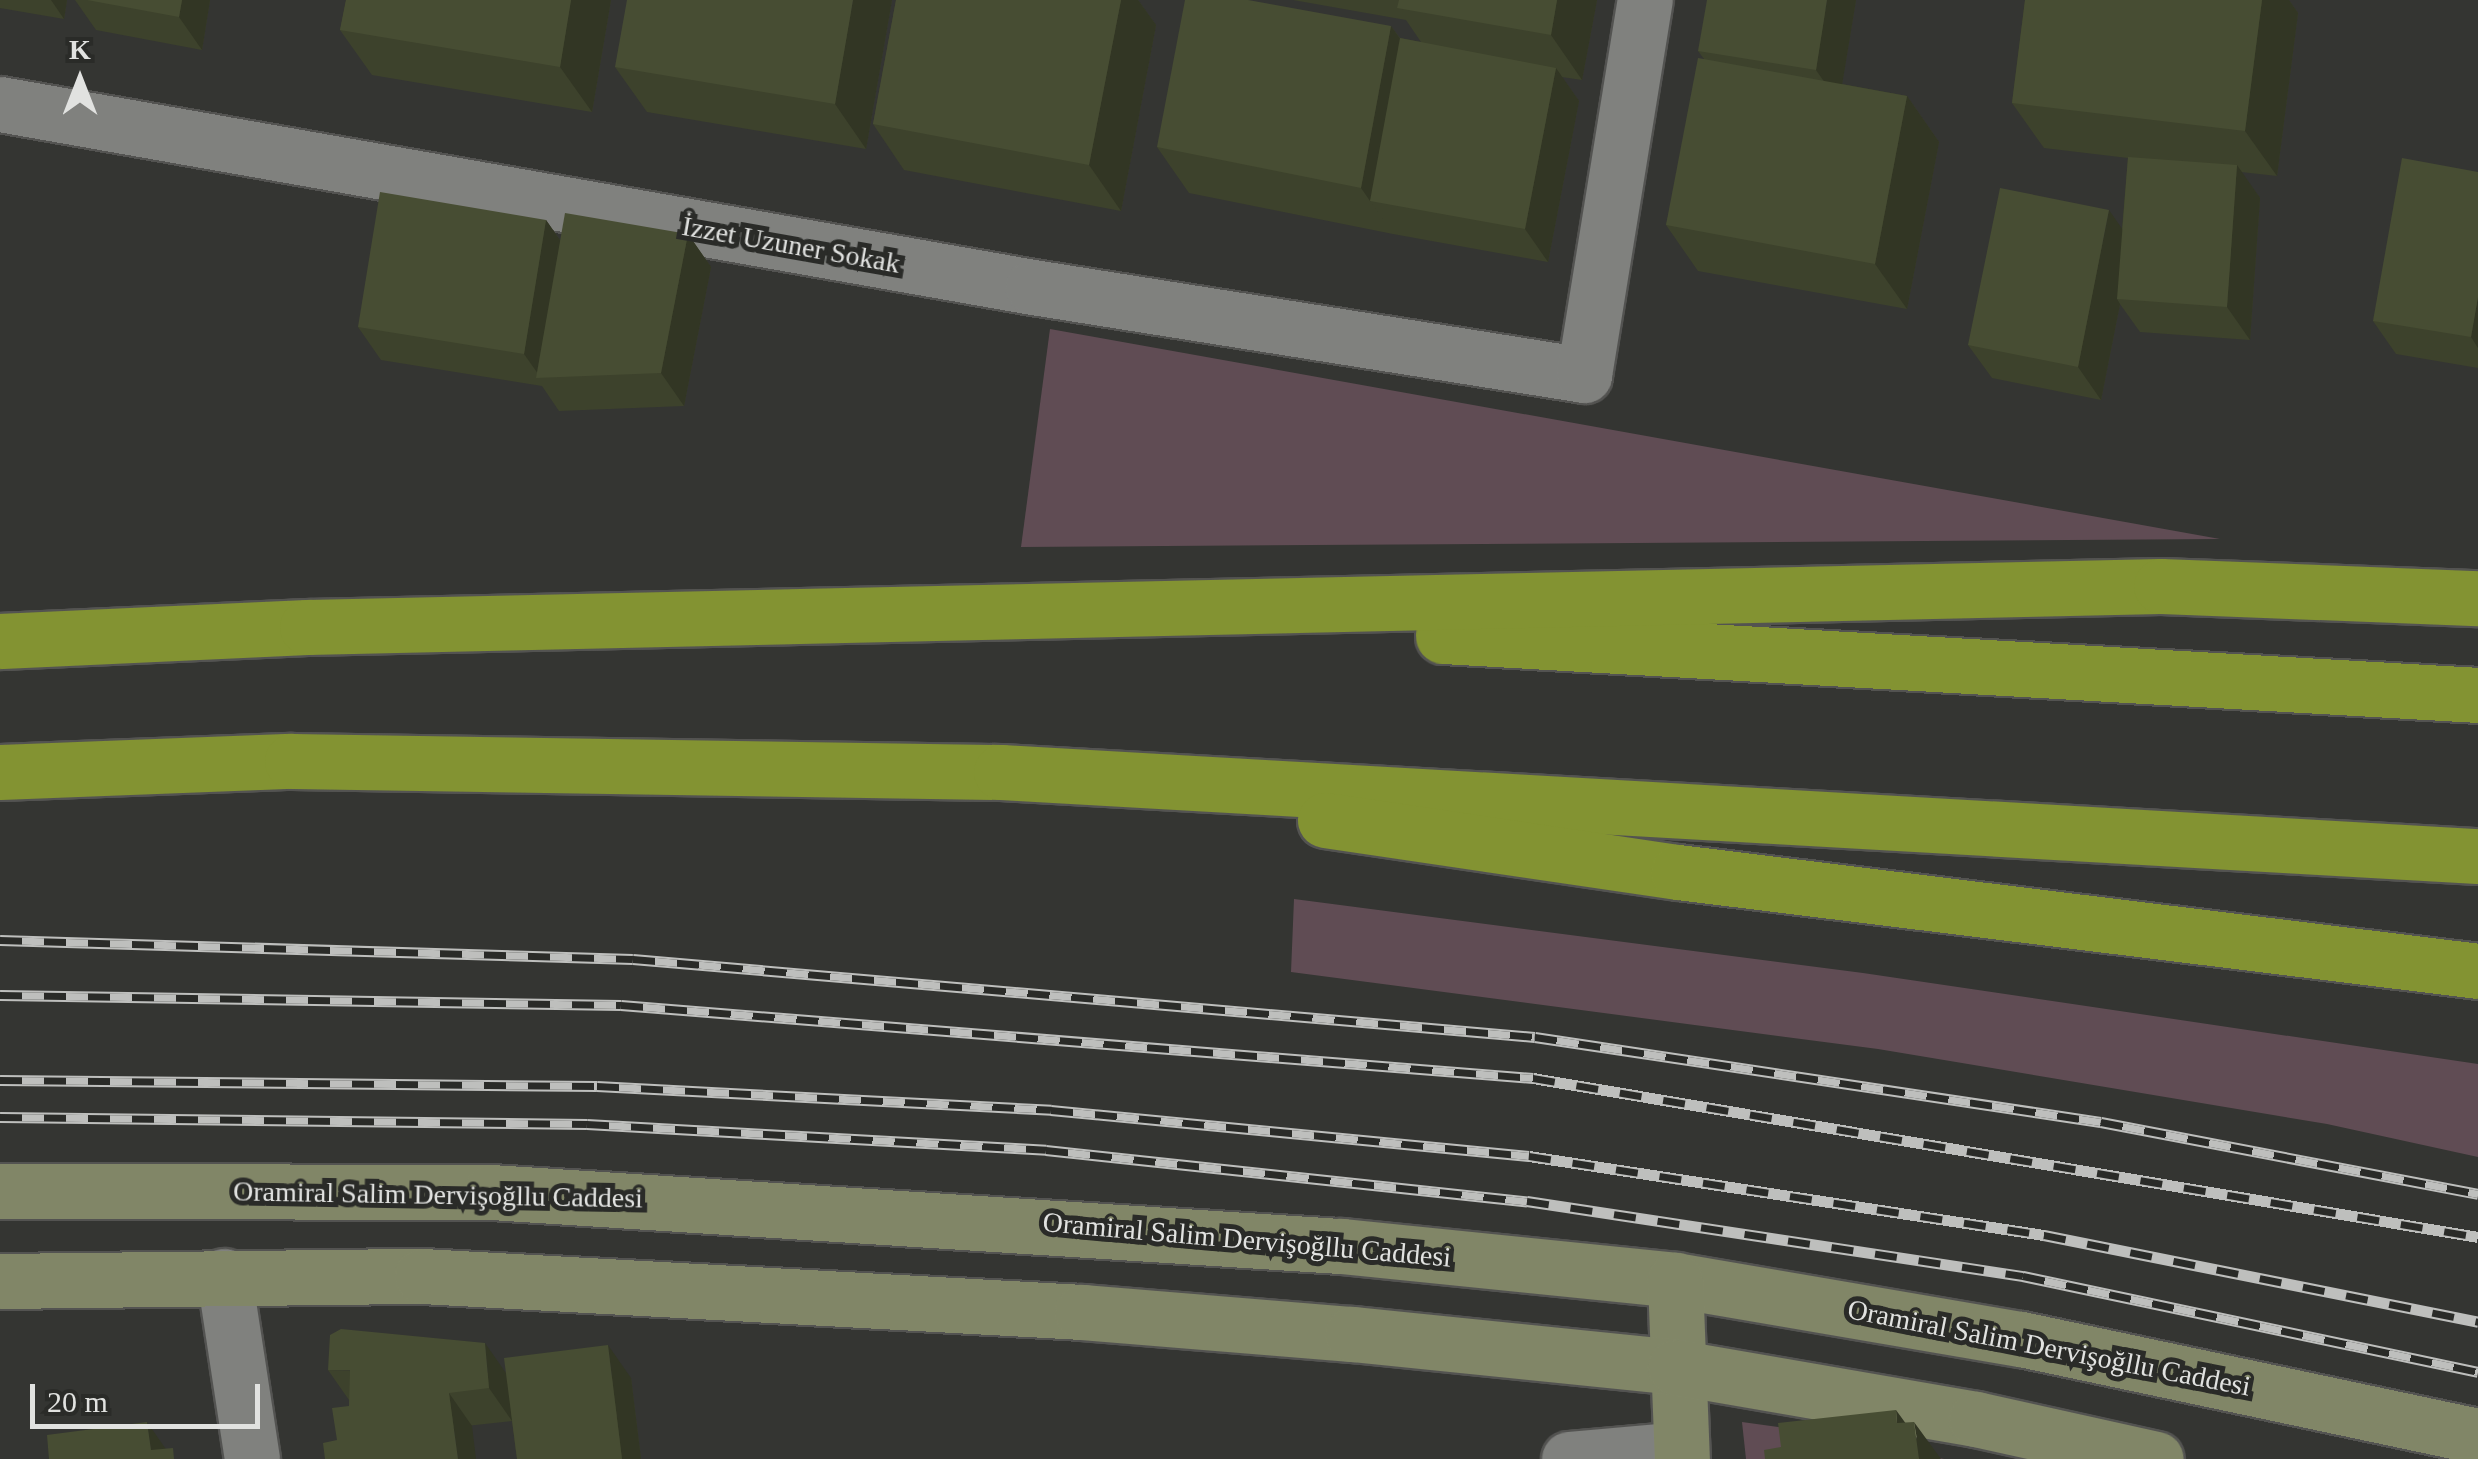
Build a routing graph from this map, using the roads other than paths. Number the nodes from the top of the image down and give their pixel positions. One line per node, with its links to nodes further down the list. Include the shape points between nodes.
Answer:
1 (1646, 0): 2 (street, İzzet Uzuner Sokak, via 1584,376 1032,287)
2 (0, 104)
3 (2478, 598): 4 (highway, via 2160,586)
4 (1006, 613): 6 (highway); 8 (highway)
5 (0, 614): 6 (highway)
6 (307, 627): 7 (highway)
7 (0, 641)
8 (2478, 695)
9 (0, 772): 10 (highway, via 292,761)
10 (1000, 772): 11 (highway); 12 (highway, via 1678,872)
11 (2478, 856)
12 (2478, 971)
13 (0, 1191): 15 (main road, Oramiral Salim Dervişoğllu Caddesi, via 492,1192 666,1201 1074,1224)
14 (224, 1276): 16 (main road); 17 (main road, via 422,1276 1082,1312); 20 (street)
15 (1675, 1280): 17 (main road); 18 (main road, Oramiral Salim Dervişoğllu Caddesi, via 2021,1339)
16 (0, 1281)
17 (1675, 1367): 19 (main road); 22 (main road, via 1976,1419)
18 (2478, 1436)
19 (1681, 1454): 21 (street)
20 (252, 1459)
21 (1569, 1459)
22 (2156, 1459)

